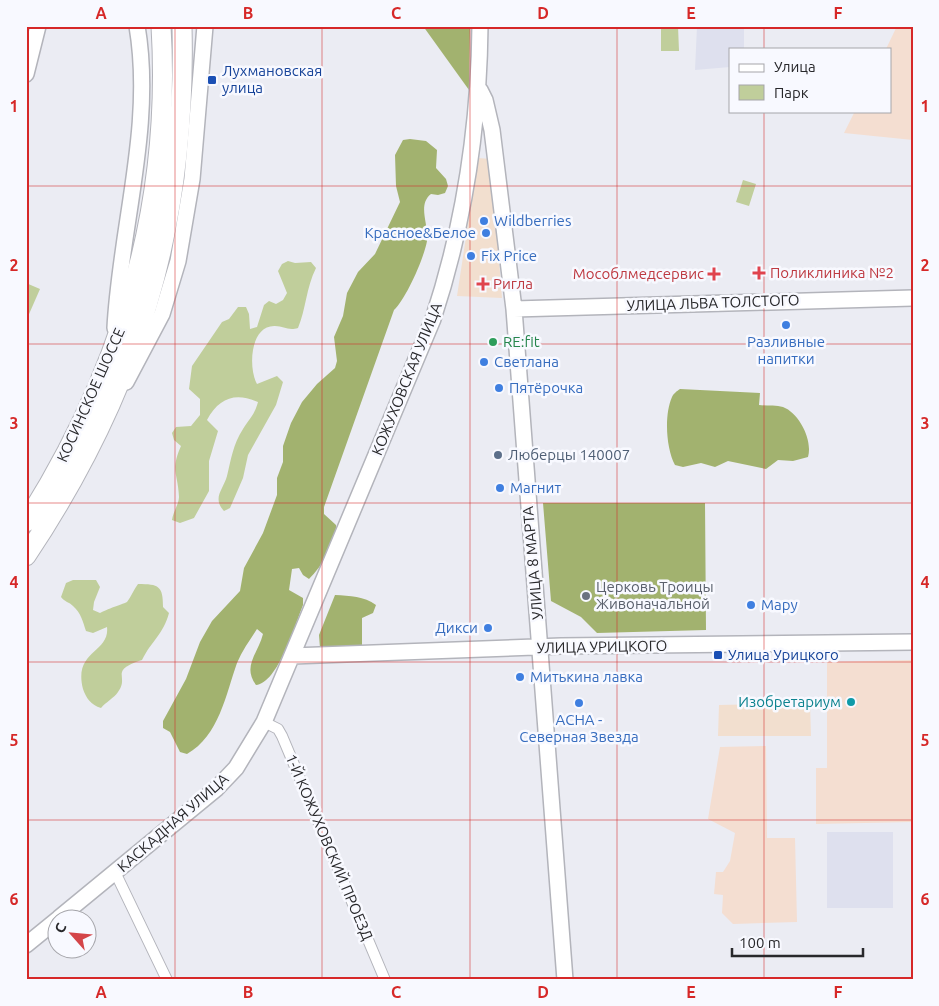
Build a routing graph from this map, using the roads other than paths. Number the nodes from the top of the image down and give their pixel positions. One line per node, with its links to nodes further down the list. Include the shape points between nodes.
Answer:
1 (38, 26): 7 (street)
2 (137, 26): 13 (street, via 141,80 138,135 119,266)
3 (161, 26): 13 (highway, КОСИНСКОЕ ШОССЕ, via 162,109 149,226 134,290)
4 (182, 26): 14 (highway, КОСИНСКОЕ ШОССЕ, via 182,111 166,238 141,328)
5 (205, 26): 14 (street, via 192,179 178,260 162,314 141,358)
6 (480, 26): 8 (street, КОЖУХОВСКАЯ УЛИЦА)
7 (26, 74)
8 (479, 89): 9 (street, УЛИЦА 8 МАРТА, via 489,115); 10 (street, КОЖУХОВСКАЯ УЛИЦА)
9 (495, 156): 10 (street, via 482,146 474,149); 12 (street, УЛИЦА 8 МАРТА)
10 (470, 157): 19 (street, КОЖУХОВСКАЯ УЛИЦА, via 459,229 433,320)
11 (913, 298): 12 (street, УЛИЦА ЛЬВА ТОЛСТОГО)
12 (514, 309): 18 (street, УЛИЦА 8 МАРТА)
13 (111, 357): 15 (highway, КОСИНСКОЕ ШОССЕ, via 81,425)
14 (107, 413): 16 (highway, КОСИНСКОЕ ШОССЕ, via 60,504)
15 (26, 522)
16 (26, 556)
17 (913, 642): 18 (street, УЛИЦА УРИЦКОГО)
18 (540, 648): 19 (street, УЛИЦА УРИЦКОГО); 27 (street, УЛИЦА 8 МАРТА)
19 (292, 656): 20 (street, КАСКАДНАЯ УЛИЦА)
20 (264, 722): 21 (street, КАСКАДНАЯ УЛИЦА, via 236,768 216,790); 26 (street, 1-Й КОЖУХОВСКИЙ ПРОЕЗД, via 278,729 282,736)
21 (115, 872): 22 (street, КАСКАДНАЯ УЛИЦА); 25 (street)
22 (71, 908)
23 (48, 927): 24 (street, КАСКАДНАЯ УЛИЦА)
24 (26, 945)
25 (167, 980)
26 (385, 980)
27 (565, 980)

